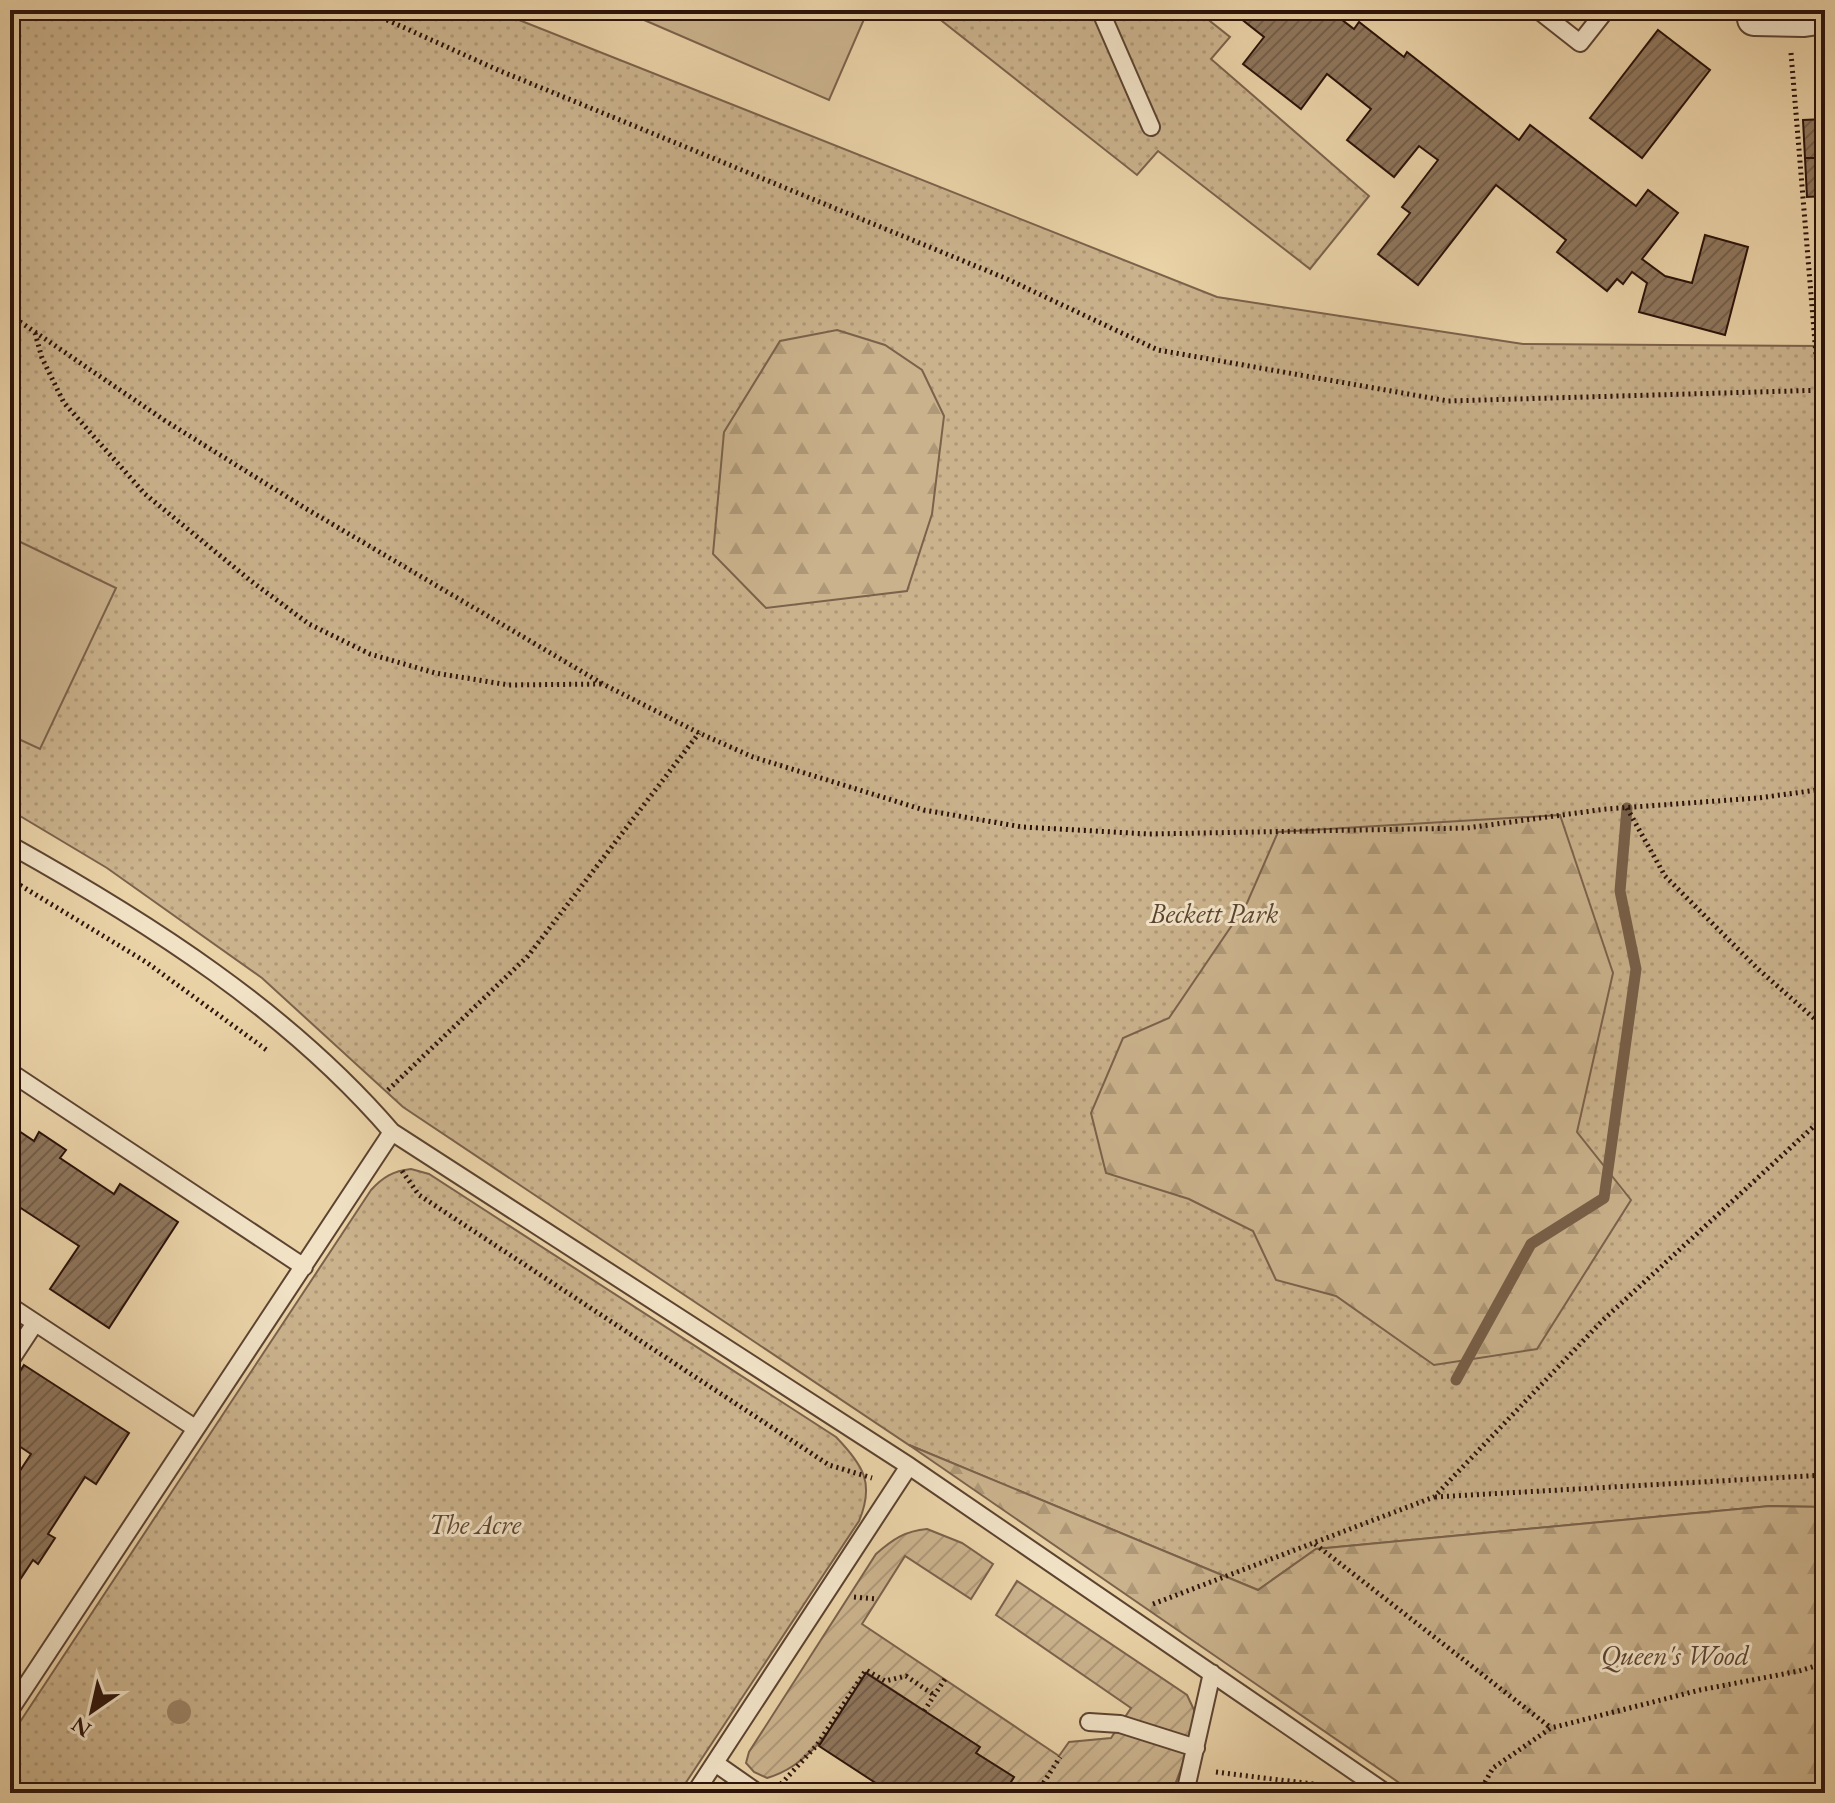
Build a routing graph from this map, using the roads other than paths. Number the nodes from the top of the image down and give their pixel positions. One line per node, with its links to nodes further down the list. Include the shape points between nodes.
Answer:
1 (1100, 10): 6 (lane)
2 (1538, 10): 3 (lane, via 1580,43)
3 (1606, 10)
4 (1748, 14): 5 (street, via 1788,20)
5 (1825, 17)
6 (1151, 127)
7 (10, 845): 9 (lane, via 195,959 297,1039 372,1109)
8 (10, 1072): 10 (lane)
9 (388, 1138): 10 (lane); 15 (lane)
10 (304, 1267): 14 (lane)
11 (10, 1306): 12 (lane)
12 (35, 1323): 13 (lane); 14 (lane)
13 (10, 1361)
14 (195, 1428): 17 (lane)
15 (909, 1466): 16 (lane); 20 (lane)
16 (1212, 1673): 19 (lane); 24 (lane)
17 (10, 1710)
18 (1089, 1722): 19 (lane, via 1120,1724)
19 (1196, 1748): 23 (lane)
20 (715, 1763): 21 (lane); 22 (lane)
21 (695, 1793)
22 (758, 1793)
23 (1185, 1793)
24 (1386, 1793)

